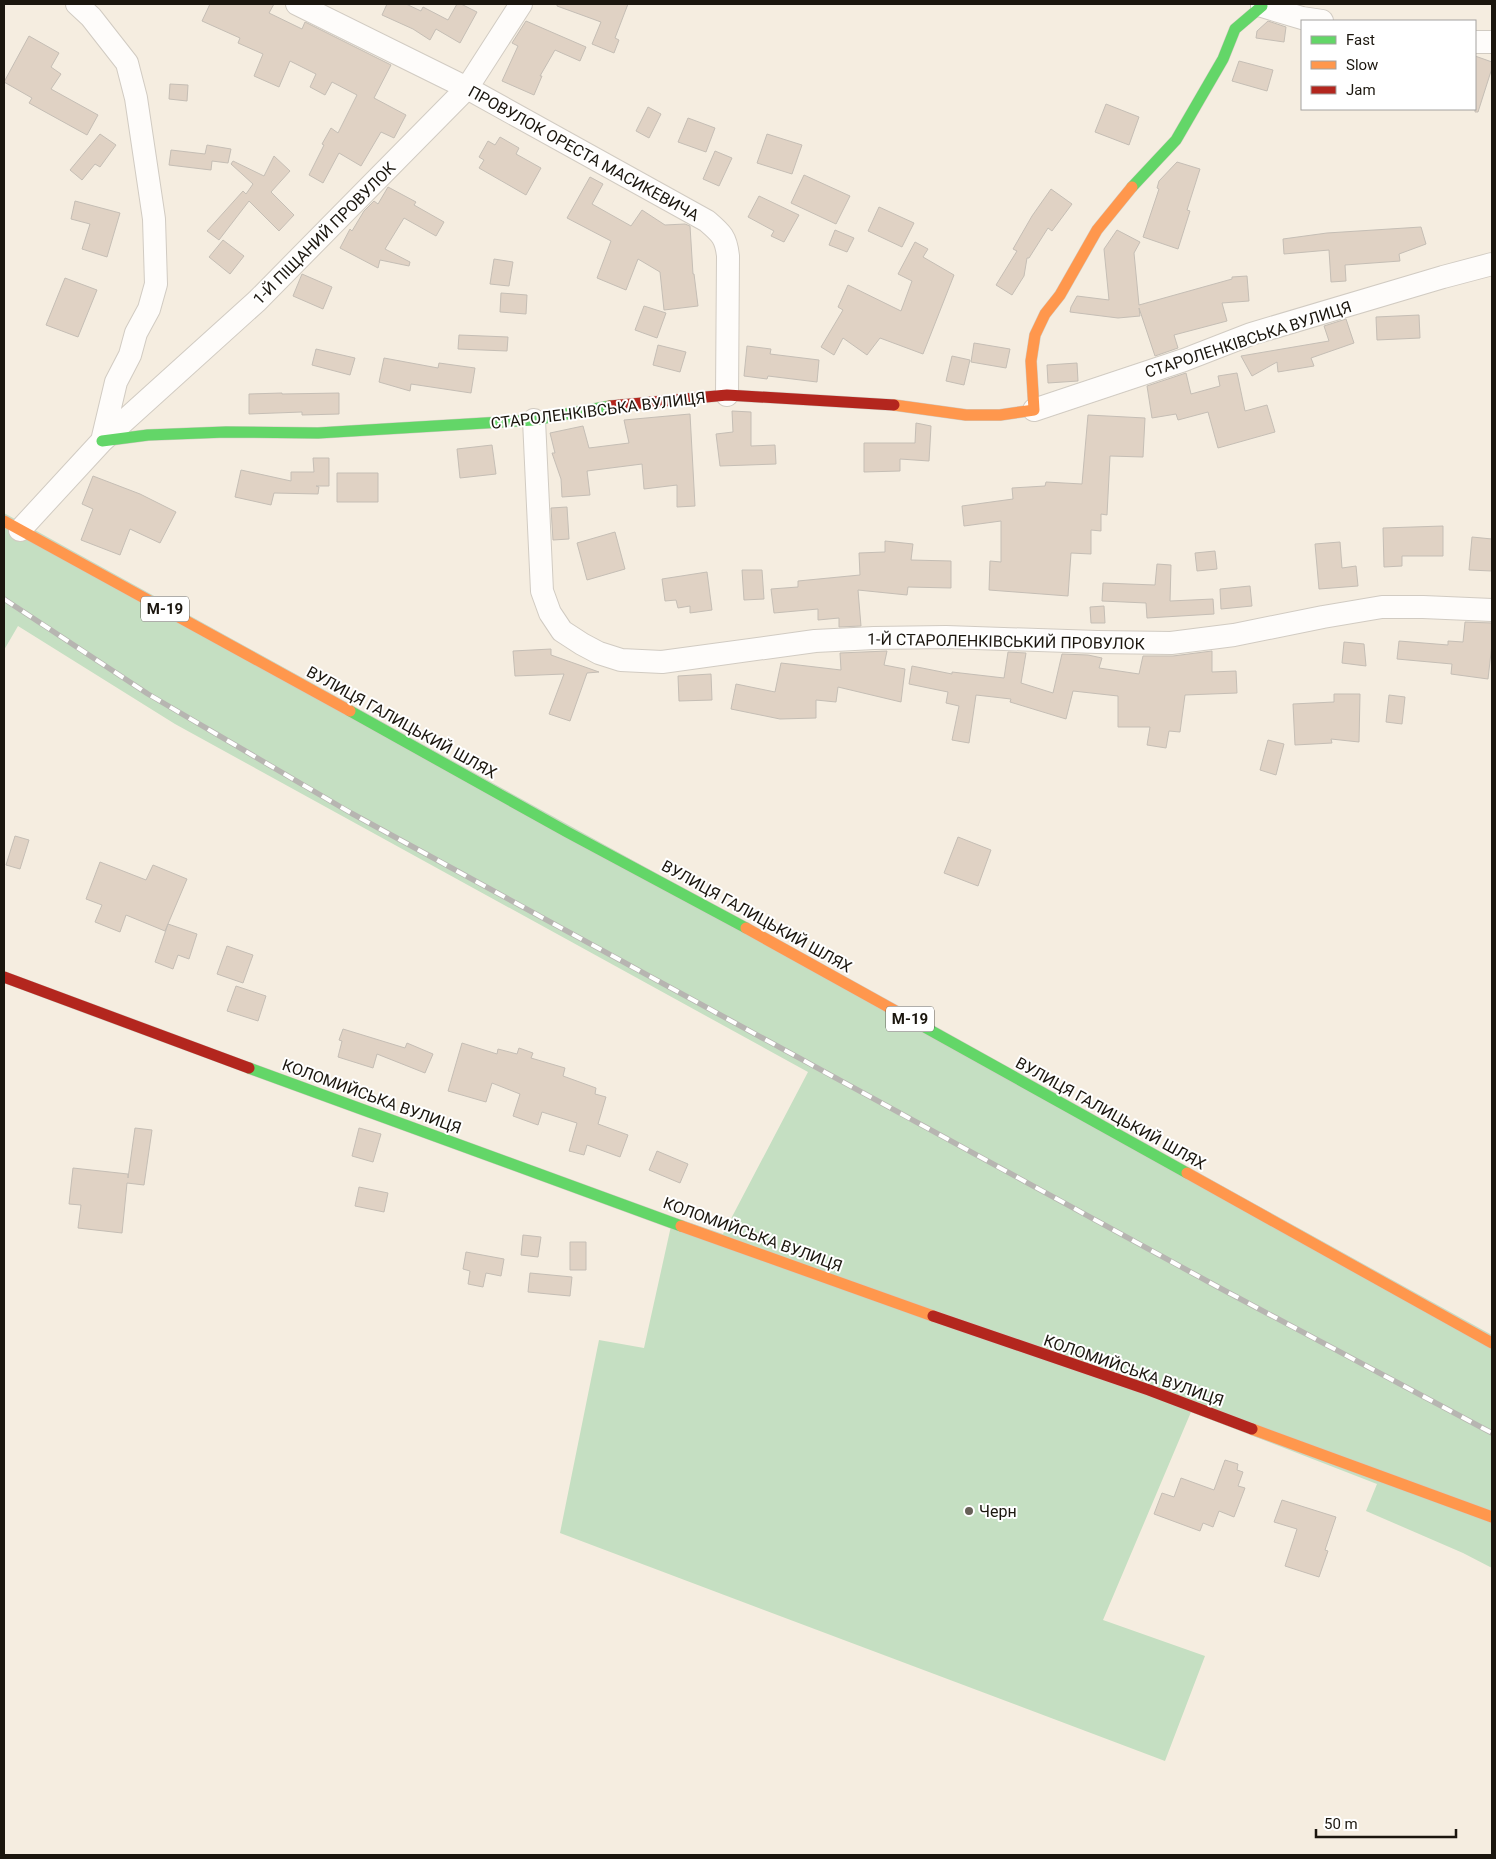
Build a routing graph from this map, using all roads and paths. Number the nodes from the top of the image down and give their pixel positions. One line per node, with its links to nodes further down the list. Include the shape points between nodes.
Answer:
1 (77, 4): 13 (street, via 126,63 136,98 154,219 156,284 130,355 116,382)
2 (297, 4): 8 (street, ПРОВУЛОК ОРЕСТА МАСИКЕВИЧА)
3 (521, 4): 8 (street, 1-Й ПІЩАНИЙ ПРОВУЛОК)
4 (1261, 5): 5 (street); 11 (main road, via 1235,29 1223,59 1176,140 1120,199 1045,314 1036,335 1031,361)
5 (1315, 20)
6 (1476, 42): 7 (street)
7 (1492, 42)
8 (468, 88): 10 (street, ПРОВУЛОК ОРЕСТА МАСИКЕВИЧА, via 707,221 721,233 727,244 728,256); 13 (street, 1-Й ПІЩАНИЙ ПРОВУЛОК, via 257,301)
9 (1492, 264): 11 (street, СТАРОЛЕНКІВСЬКА ВУЛИЦЯ, via 1251,334)
10 (727, 396): 11 (main road, СТАРОЛЕНКІВСЬКА ВУЛИЦЯ, via 900,406 966,415 1000,416); 12 (main road, СТАРОЛЕНКІВСЬКА ВУЛИЦЯ, via 629,403)
11 (1034, 410)
12 (534, 420): 13 (main road, СТАРОЛЕНКІВСЬКА ВУЛИЦЯ, via 318,433 226,432); 15 (street, 1-Й СТАРОЛЕНКІВСЬКИЙ ПРОВУЛОК, via 542,591 550,613 562,631 599,654 621,660 662,662 815,641 874,638 1171,643 1234,635 1382,607)
13 (102, 440): 14 (street, 1-Й ПІЩАНИЙ ПРОВУЛОК)
14 (12, 526): 17 (main road, ВУЛИЦЯ ГАЛИЦЬКИЙ ШЛЯХ / М-19)
15 (1492, 610)
16 (4, 977): 18 (main road, КОЛОМИЙСЬКА ВУЛИЦЯ, via 559,1182 1149,1390)
17 (1492, 1343)
18 (1492, 1516)

